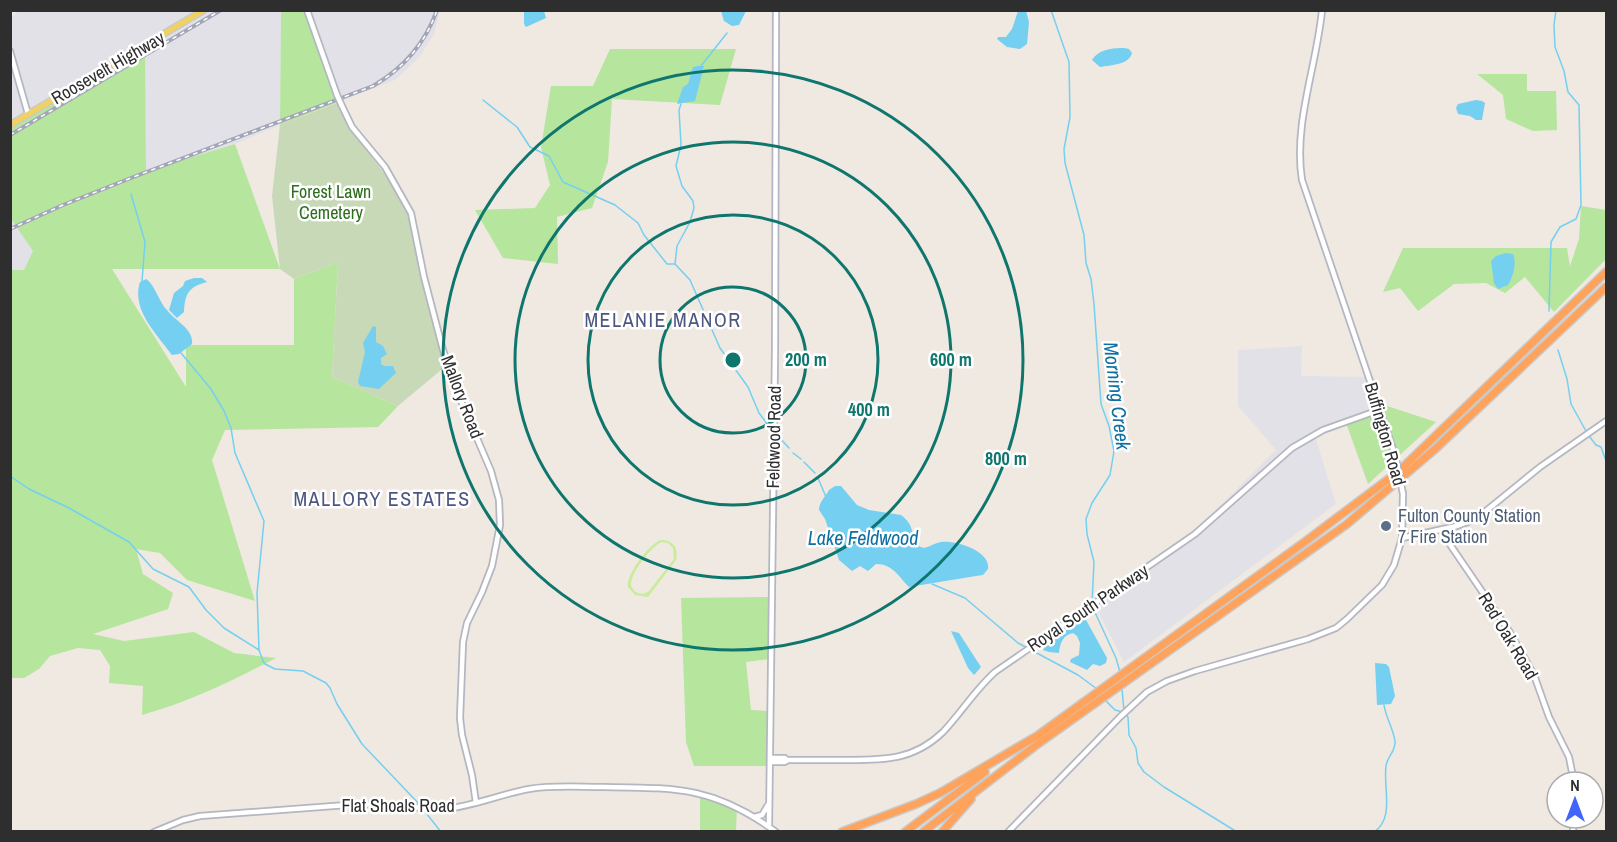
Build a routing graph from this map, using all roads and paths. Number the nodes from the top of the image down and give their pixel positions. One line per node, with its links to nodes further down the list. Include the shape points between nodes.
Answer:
1 (204, 10): 6 (main road, Roosevelt Highway)
2 (307, 10): 21 (street, Mallory Road, bridge, via 352,127 385,167 411,213 443,350 498,493 500,525 492,566 467,622 463,642 462,735)
3 (776, 10): 18 (street, Feldwood Road)
4 (1322, 10): 10 (street, Buffington Road, via 1300,168)
5 (10, 51): 6 (street)
6 (28, 114): 7 (main road, Roosevelt Highway)
7 (10, 124)
8 (1606, 273): 17 (highway, via 1398,472)
9 (1606, 287): 16 (highway, via 1434,450 1347,524)
10 (1379, 410): 12 (street, Buffington Road, bridge, via 1395,455 1403,494); 18 (street, Royal South Parkway, via 1323,430 1292,448 1195,534 994,672 943,731 921,748 880,760)
11 (1606, 421): 13 (street, via 1540,467 1485,513)
12 (1403, 525): 14 (street); 15 (street, Buffington Road)
13 (1443, 530): 14 (street); 19 (street, Red Oak Road, via 1534,675)
14 (1413, 536): 15 (street)
15 (1402, 538): 30 (street, Buffington Road, via 1394,565 1382,585 1336,628 1157,686 1119,717)
16 (1035, 746): 28 (highway); 29 (highway, via 976,794)
17 (1013, 751): 26 (highway, via 940,793); 27 (highway)
18 (770, 760): 20 (street, Feldwood Road)
19 (1571, 770)
20 (770, 800): 22 (street, via 762,815); 23 (street, Feldwood Road)
21 (476, 803): 22 (street, Flat Shoals Road, via 542,787 668,788 714,797); 24 (street, Flat Shoals Road, via 445,809 360,804 204,816)
22 (754, 817): 23 (street, Flat Shoals Road)
23 (769, 827): 25 (street, Flat Shoals Road)
24 (154, 831)
25 (776, 831)
26 (842, 831)
27 (905, 831)
28 (923, 831)
29 (942, 831)
30 (1008, 831)

